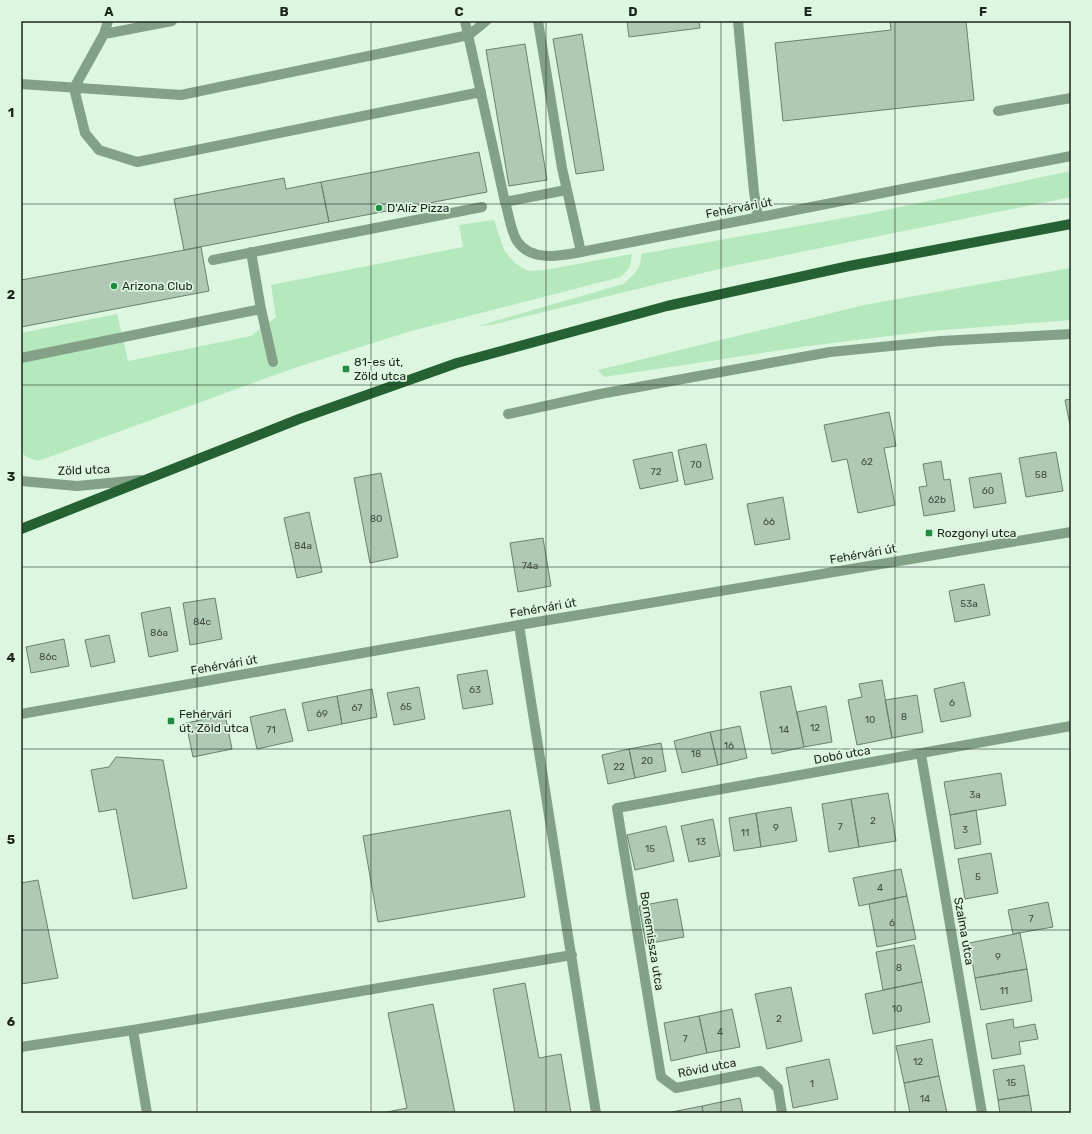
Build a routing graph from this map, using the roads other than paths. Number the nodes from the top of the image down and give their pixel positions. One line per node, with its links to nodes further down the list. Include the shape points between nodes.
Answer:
1 (108, 21): 7 (street)
2 (172, 21): 7 (street)
3 (465, 21): 8 (street, Fehérvári út)
4 (486, 21): 8 (street)
5 (538, 21): 15 (street)
6 (738, 21): 18 (street)
7 (104, 34): 10 (street)
8 (469, 35): 10 (street, via 181,95); 11 (street, Fehérvári út)
9 (21, 84): 10 (street)
10 (74, 88): 11 (street, via 85,133 99,150 137,162)
11 (481, 92): 16 (street, Fehérvári út)
12 (1071, 98): 13 (street)
13 (998, 111)
14 (1071, 156): 18 (street, Fehérvári út)
15 (566, 190): 16 (street); 21 (street)
16 (505, 202): 21 (street, Fehérvári út, via 512,228 518,241 527,251 541,256)
17 (482, 207): 20 (street)
18 (758, 218): 21 (street, Fehérvári út)
19 (1071, 224): 28 (main road, via 849,266 667,306 457,363 299,419)
20 (251, 252): 22 (street); 23 (street)
21 (581, 252)
22 (213, 260)
23 (261, 309): 25 (street); 26 (street)
24 (1071, 334): 27 (street, via 941,341 830,352 600,394)
25 (21, 358)
26 (273, 362)
27 (508, 414)
28 (148, 480): 29 (street, Zöld utca, via 77,486); 30 (main road)
29 (21, 481)
30 (21, 530)
31 (1071, 532): 32 (street, Fehérvári út)
32 (519, 625): 33 (street, Fehérvári út); 37 (street)
33 (21, 714)
34 (1071, 726): 35 (street, Dobó utca)
35 (921, 754): 36 (street, Dobó utca); 44 (street, Szalma utca)
36 (617, 808): 40 (street, Bornemissza utca)
37 (572, 955): 38 (street); 42 (street)
38 (133, 1030): 39 (street); 41 (street)
39 (21, 1047)
40 (661, 1077): 43 (street, Rövid utca, via 676,1088 760,1070 778,1088)
41 (147, 1113)
42 (596, 1113)
43 (782, 1113)
44 (982, 1113)

